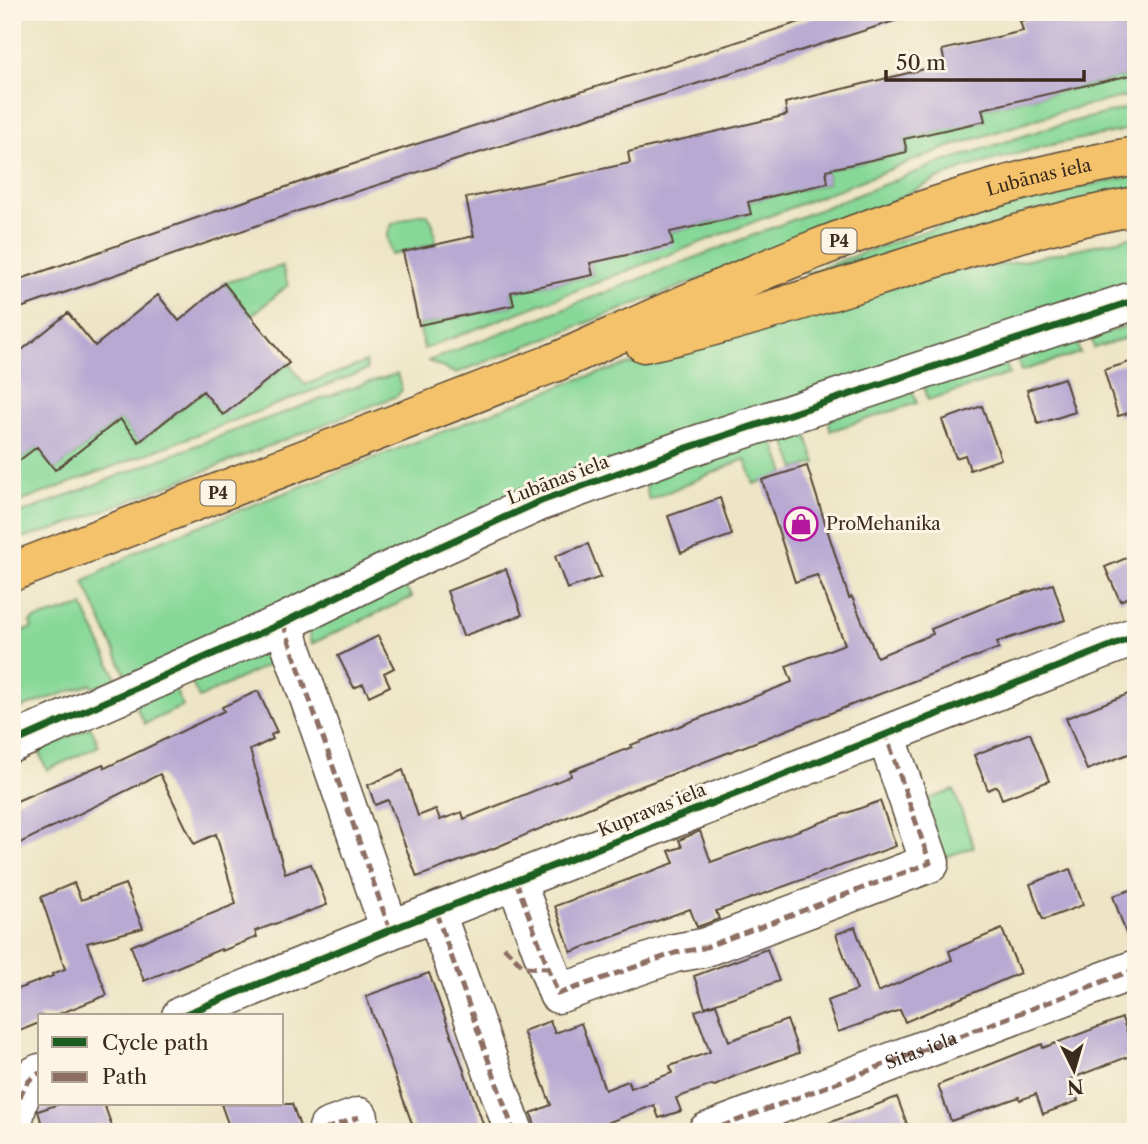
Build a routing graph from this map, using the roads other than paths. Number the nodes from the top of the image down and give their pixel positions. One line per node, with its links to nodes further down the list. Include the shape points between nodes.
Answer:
1 (1135, 156): 6 (main road, Lubānas iela / P4, via 1007,184 918,212 769,267)
2 (1136, 206): 4 (main road, Lubānas iela / P4)
3 (1136, 218): 4 (main road)
4 (1053, 223): 6 (main road, Lubānas iela / P4, via 788,304)
5 (1136, 300): 8 (street, Lubānas iela, via 541,501)
6 (556, 362): 7 (main road, Lubānas iela / P4)
7 (12, 572)
8 (283, 623): 11 (street, Lubānas iela); 14 (street)
9 (1136, 636): 10 (street, Kupravas iela)
10 (886, 735): 12 (street, Kupravas iela); 12 (street, via 930,863 703,948 675,953 558,994)
11 (12, 743)
12 (516, 881): 13 (street, Kupravas iela)
13 (436, 913): 14 (street, Kupravas iela); 19 (street)
14 (390, 930): 16 (street, Kupravas iela)
15 (1136, 969): 20 (street, Sitas iela)
16 (186, 1014)
17 (38, 1074): 18 (street, via 19,1096)
18 (12, 1127)
19 (514, 1132)
20 (707, 1132)

